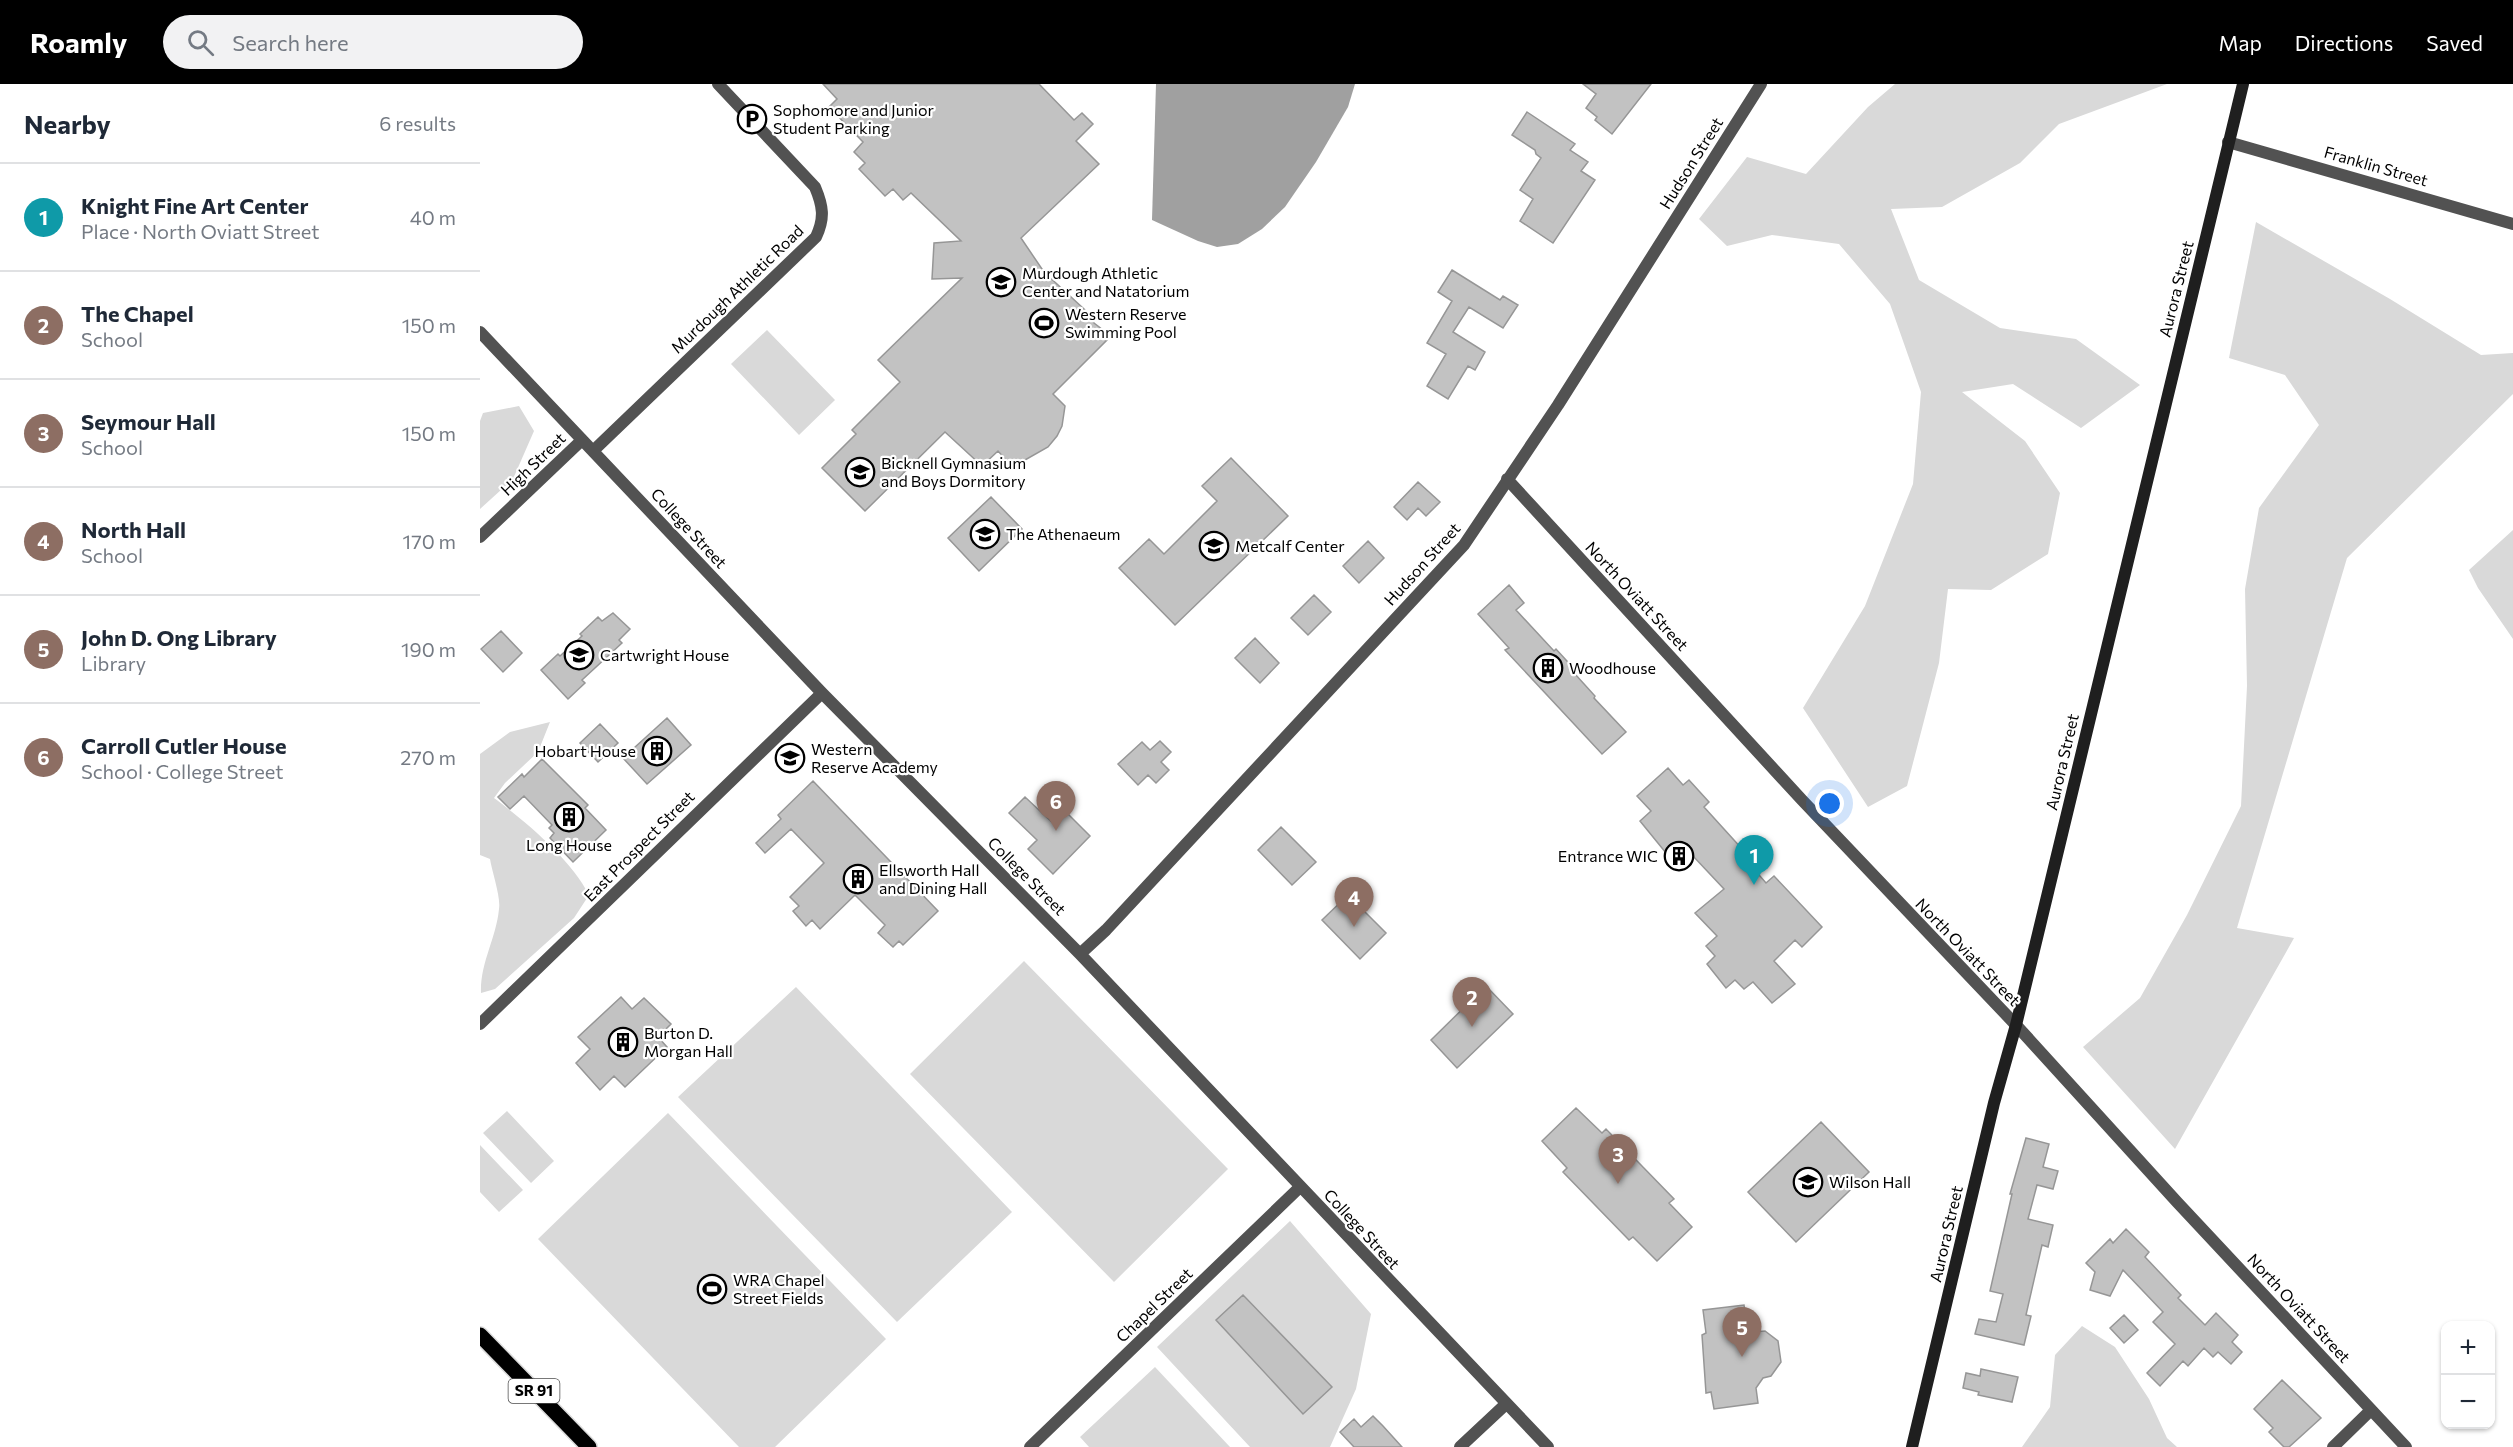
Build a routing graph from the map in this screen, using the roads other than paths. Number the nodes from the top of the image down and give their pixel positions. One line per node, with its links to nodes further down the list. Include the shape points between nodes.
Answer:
1 (718, 84): 8 (street, Murdough Athletic Road, via 815,187 823,205 822,223 816,237)
2 (1761, 84): 9 (street, Hudson Street)
3 (2243, 84): 4 (street, Aurora Street)
4 (2228, 142): 5 (street, Franklin Street); 14 (street, Aurora Street)
5 (2513, 224)
6 (480, 332): 7 (street, College Street)
7 (582, 440): 8 (street, College Street); 10 (street, High Street)
8 (593, 451): 11 (street, College Street)
9 (1507, 479): 12 (street, Hudson Street, via 1464,545); 14 (street, North Oviatt Street)
10 (480, 537)
11 (822, 693): 12 (street, College Street); 13 (street, East Prospect Street)
12 (1080, 954): 15 (street, College Street)
13 (480, 1024)
14 (2016, 1025): 18 (street, North Oviatt Street); 23 (street, Aurora Street)
15 (1300, 1187): 17 (street, College Street); 20 (street, Chapel Street)
16 (480, 1335): 19 (main road, SR 91)
17 (1506, 1404): 21 (street); 22 (street, College Street)
18 (2371, 1410): 24 (street); 25 (street, North Oviatt Street)
19 (589, 1447)
20 (1030, 1447)
21 (1460, 1447)
22 (1548, 1447)
23 (1912, 1447)
24 (2333, 1447)
25 (2406, 1447)

